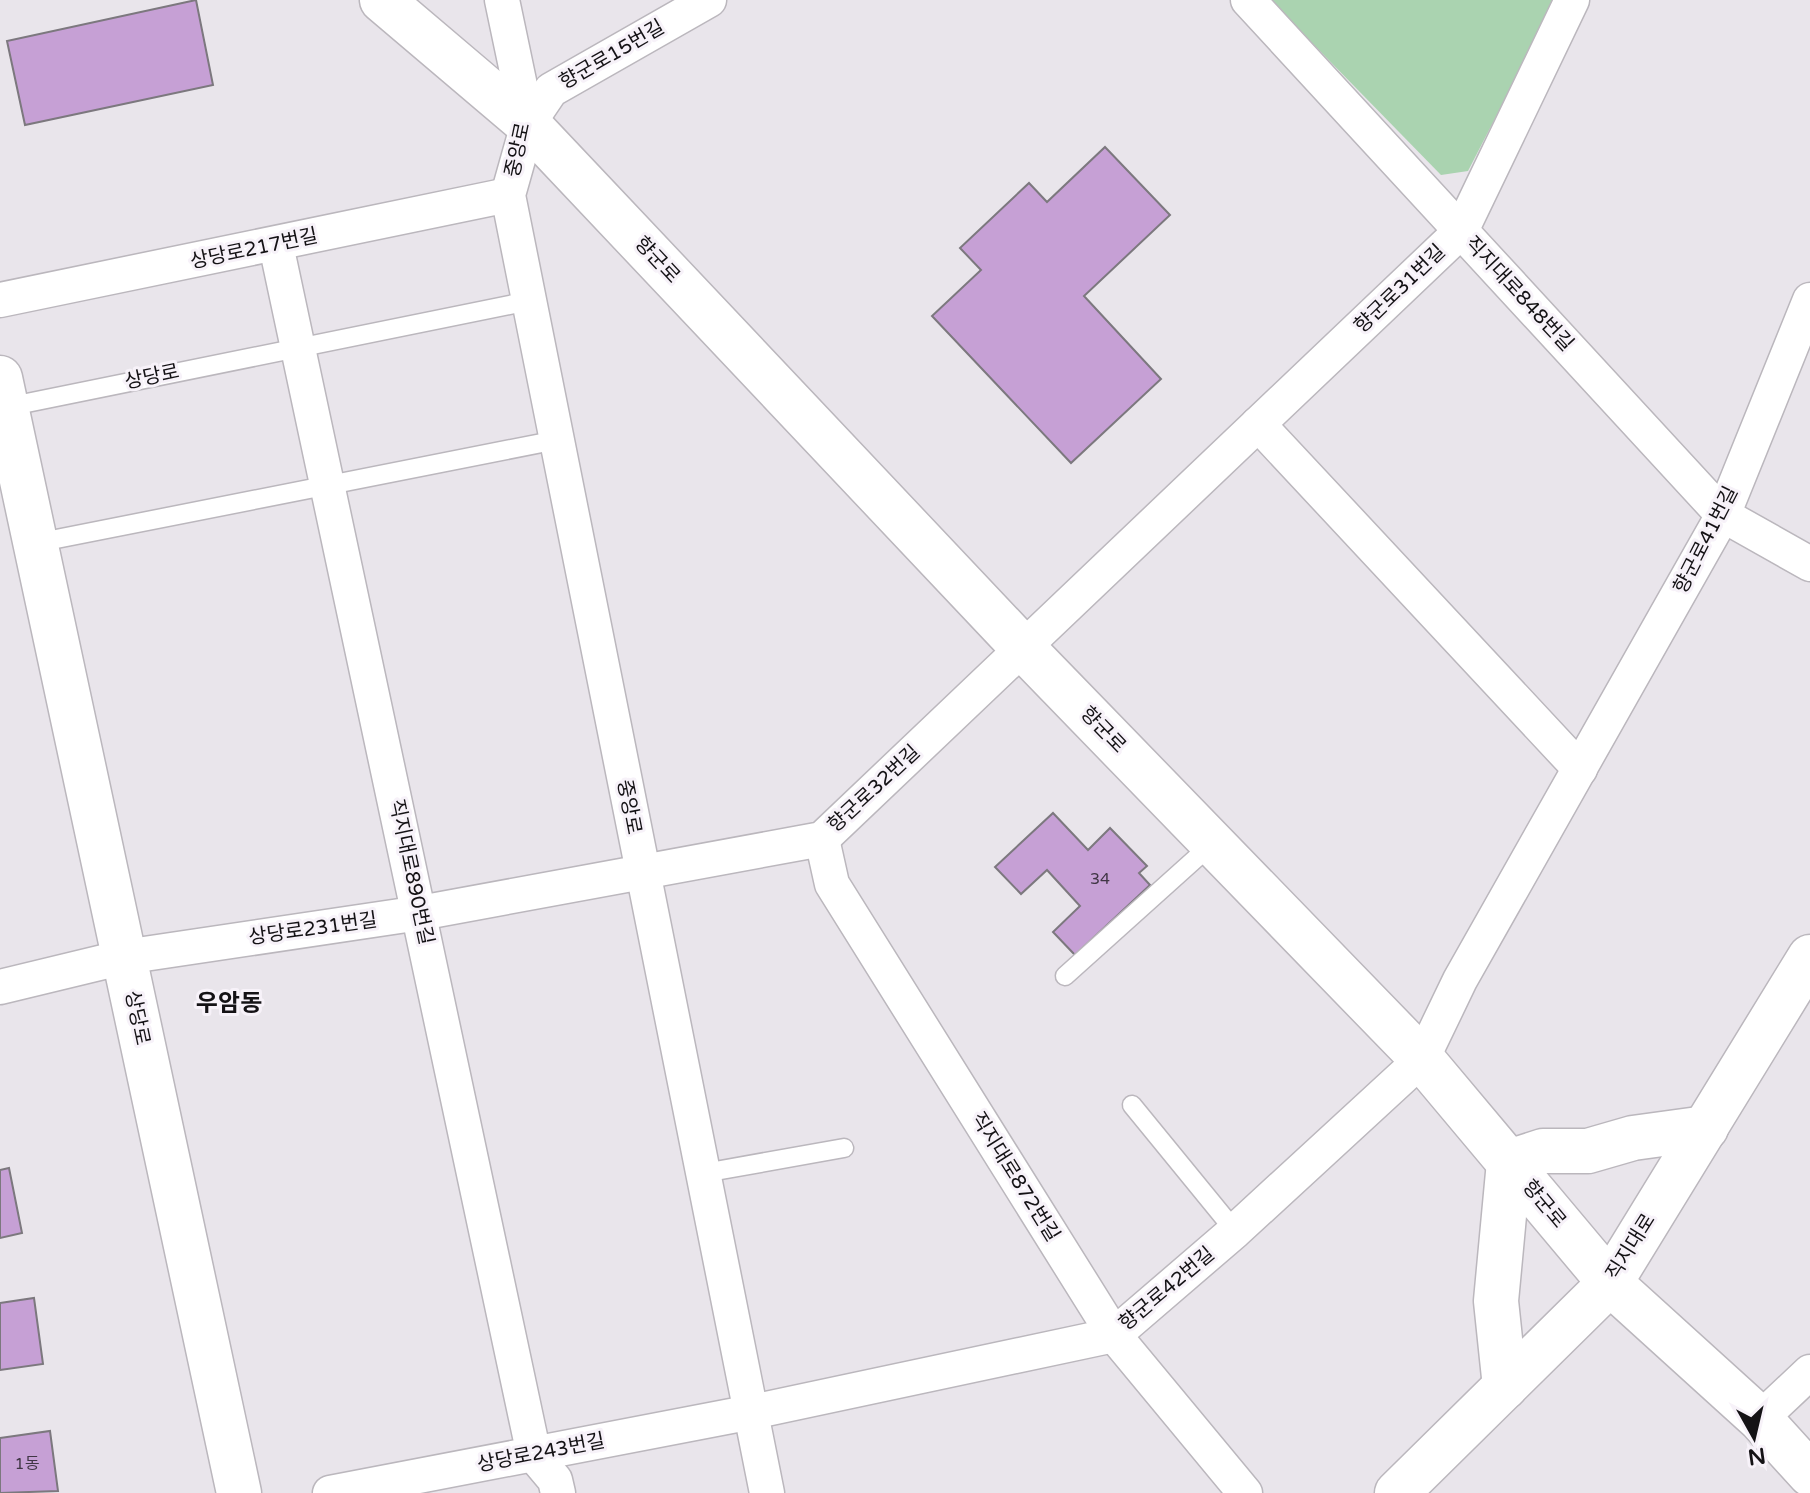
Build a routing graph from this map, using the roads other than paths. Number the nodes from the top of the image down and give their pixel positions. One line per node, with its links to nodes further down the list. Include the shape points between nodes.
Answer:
1 (382, 0): 6 (street, 향군로)
2 (502, 0): 6 (street, 중앙로)
3 (709, 0): 6 (street, 향군로15번길, via 551,90)
4 (1248, 0): 8 (street, 직지대로848번길)
5 (1572, 0): 8 (street, 향군로31번길)
6 (528, 124): 7 (street, 중앙로); 21 (street, 향군로)
7 (508, 195): 9 (street, 상당로217번길); 12 (street, 중앙로)
8 (1461, 231): 15 (street, 향군로31번길); 18 (street, 직지대로848번길)
9 (276, 245): 10 (street, 상당로217번길); 13 (street, 직지대로890번길)
10 (0, 300)
11 (1810, 300): 18 (street, 향군로41번길)
12 (529, 301): 13 (lane); 16 (street, 중앙로)
13 (298, 346): 14 (lane, 상당로); 17 (street, 직지대로890번길)
14 (3, 392): 19 (street, 상당로)
15 (1258, 424): 21 (street, 향군로31번길); 22 (street)
16 (557, 440): 17 (lane); 25 (street, 중앙로)
17 (328, 485): 19 (lane); 26 (street, 직지대로890번길)
18 (1723, 515): 20 (street, 직지대로848번길); 22 (street, 향군로41번길)
19 (36, 543): 27 (street, 상당로)
20 (1810, 564)
21 (1023, 648): 23 (street, 향군로32번길); 24 (street, 향군로)
22 (1580, 769): 31 (street, 향군로41번길, via 1460,980)
23 (822, 839): 25 (street, 향군로32번길); 39 (street, 직지대로872번길, via 832,884)
24 (1213, 843): 29 (lane); 31 (street, 향군로)
25 (642, 873): 26 (street, 상당로231번길); 36 (street, 중앙로)
26 (420, 913): 27 (street, 상당로231번길); 44 (street, 직지대로890번길)
27 (124, 957): 30 (street, 상당로231번길); 46 (street, 상당로)
28 (1810, 957): 33 (street, 직지대로)
29 (1065, 976)
30 (0, 987)
31 (1422, 1059): 35 (street, 향군로); 37 (street, 향군로42번길)
32 (1132, 1105): 37 (lane)
33 (1706, 1128): 35 (street, via 1633,1138 1588,1151 1543,1151); 38 (street, 직지대로)
34 (844, 1148): 36 (lane)
35 (1509, 1162): 38 (street, 향군로); 41 (street, via 1496,1301)
36 (704, 1173): 42 (street, 중앙로)
37 (1235, 1231): 39 (street, 향군로42번길)
38 (1610, 1283): 41 (street, 직지대로); 43 (street, 향군로)
39 (1114, 1335): 42 (street, 향군로42번길); 50 (street, 직지대로872번길)
40 (1810, 1372): 43 (street)
41 (1505, 1387): 51 (street, 직지대로)
42 (752, 1412): 44 (street, 상당로243번길); 49 (street, 중앙로)
43 (1760, 1419): 45 (street, 향군로)
44 (534, 1455): 47 (street, 상당로243번길); 48 (street, 직지대로890번길, via 555,1480)
45 (1810, 1474)
46 (239, 1493)
47 (330, 1493)
48 (558, 1493)
49 (767, 1493)
50 (1245, 1493)
51 (1397, 1493)

